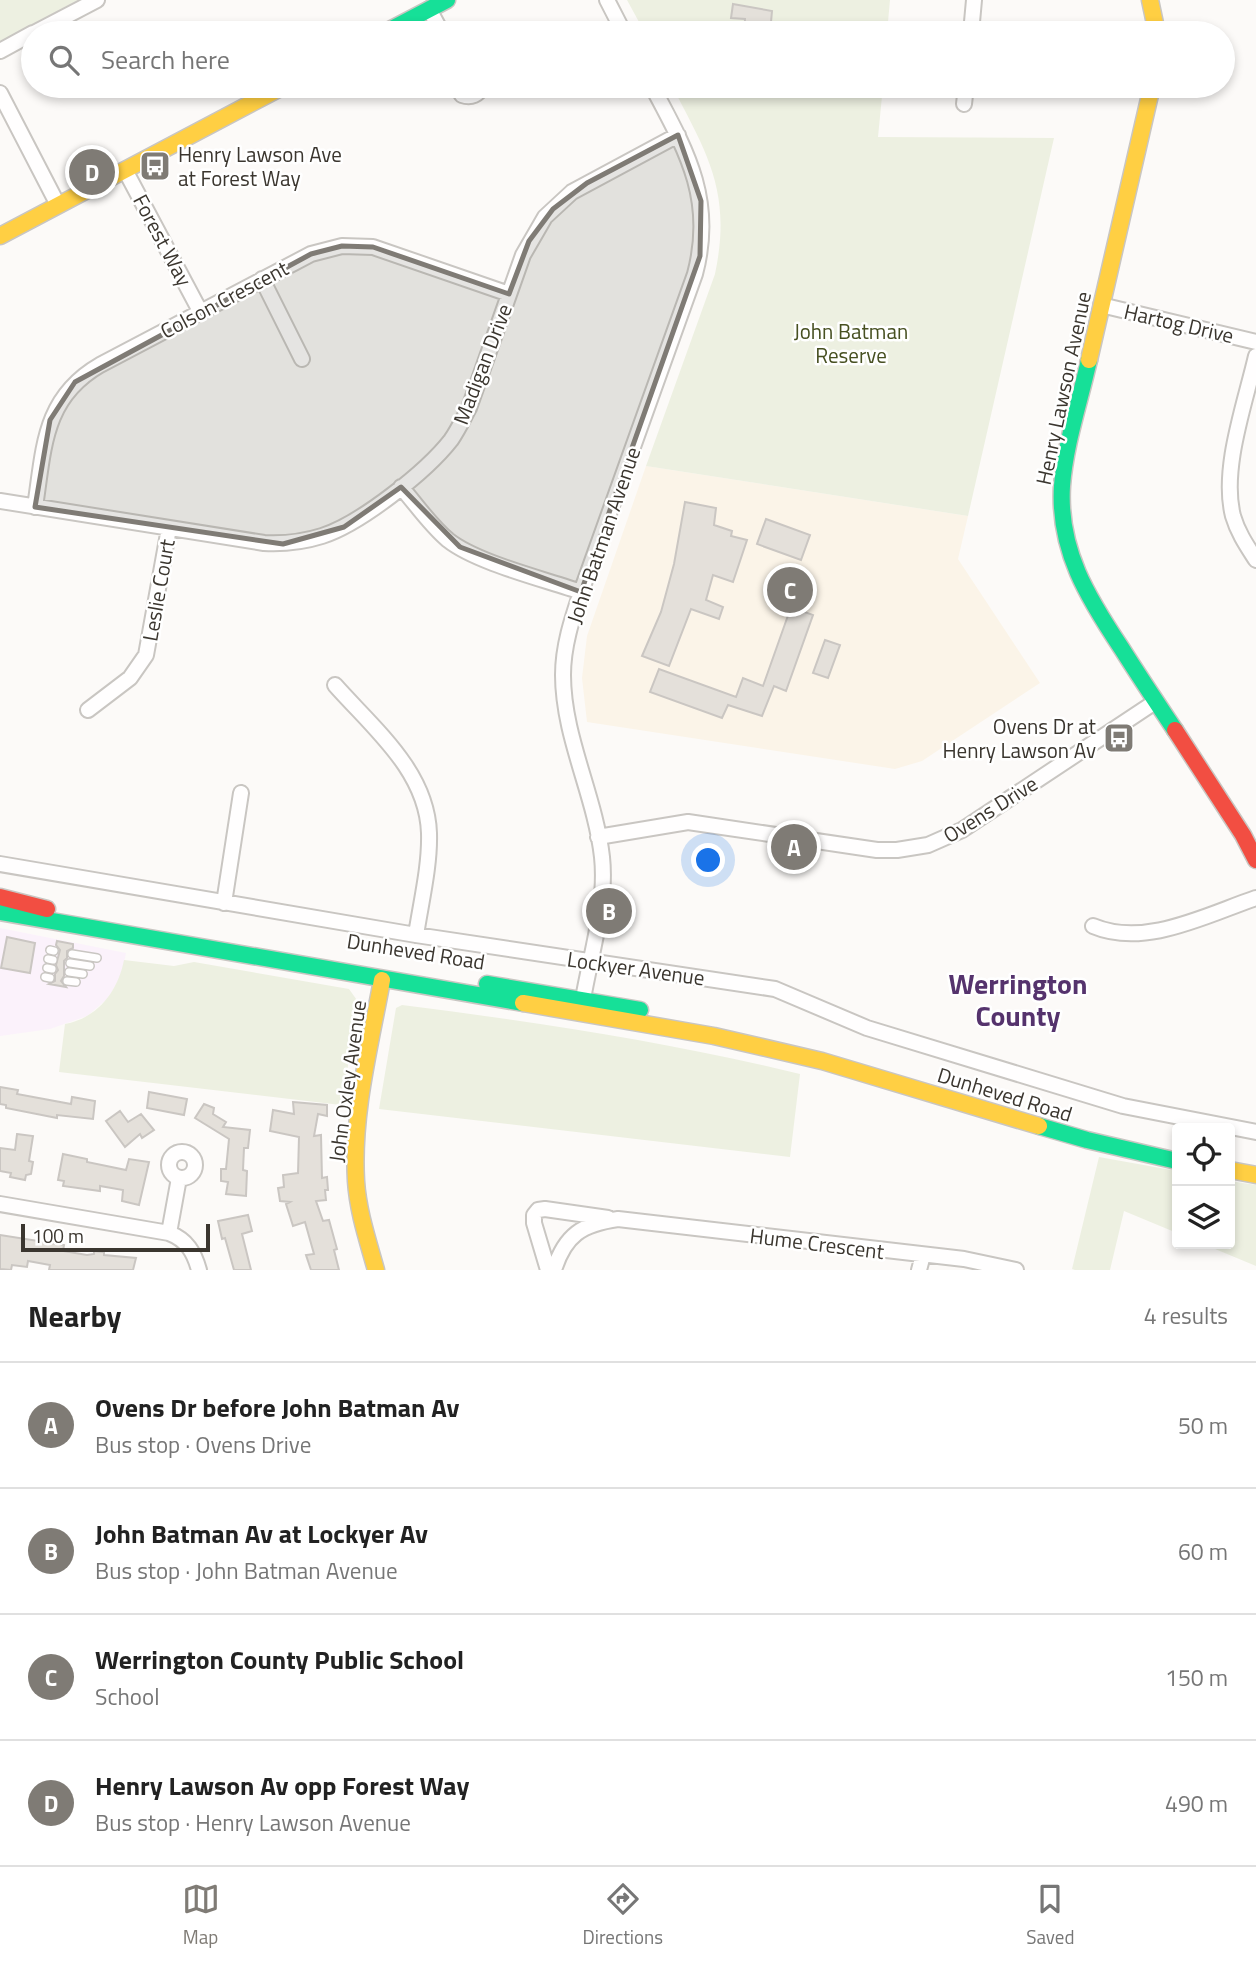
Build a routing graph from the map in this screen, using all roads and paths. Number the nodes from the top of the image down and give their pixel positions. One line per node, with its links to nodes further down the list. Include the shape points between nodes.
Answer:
1 (97, 0): 7 (street)
2 (447, 0): 6 (main road)
3 (607, 0): 10 (street)
4 (974, 0): 11 (street)
5 (1150, 0): 12 (main road)
6 (429, 9): 8 (main road); 9 (street)
7 (57, 21)
8 (406, 21)
9 (436, 21)
10 (618, 21)
11 (972, 21)
12 (1154, 21)
13 (21, 40): 14 (street)
14 (0, 51)
15 (0, 93): 23 (street)
16 (261, 98): 22 (main road)
17 (658, 98): 21 (street, John Batman Avenue)
18 (965, 98): 20 (street)
19 (1149, 98): 27 (main road, Henry Lawson Avenue)
20 (964, 104)
21 (678, 135): 26 (street, Madigan Drive, via 562,200 529,241); 37 (street, John Batman Avenue, via 701,201 700,256)
22 (125, 170): 23 (main road); 28 (street, Forest Way)
23 (58, 205): 24 (main road)
24 (0, 236)
25 (262, 279): 26 (street, Colson Crescent, via 311,254 357,245); 28 (street, Colson Crescent); 31 (street)
26 (509, 294): 32 (street, Madigan Drive, via 457,431 438,455)
27 (1101, 305): 29 (street, Hartog Drive); 39 (main road, Henry Lawson Avenue, via 1064,469 1063,529 1081,587)
28 (200, 311): 34 (street, Colson Crescent, via 91,370 68,389 46,434)
29 (1256, 342)
30 (1256, 356): 36 (street, via 1229,482 1236,525)
31 (302, 359)
32 (401, 486): 35 (street, Madigan Drive, via 344,527 303,541 264,543); 37 (street, via 439,532 460,547)
33 (0, 501): 34 (street, Madigan Drive)
34 (34, 507): 35 (street, Madigan Drive)
35 (169, 528): 40 (street, Leslie Court, via 146,655 131,678)
36 (1256, 560)
37 (581, 592): 42 (street, John Batman Avenue, via 565,651 564,699)
38 (335, 685): 50 (street, via 400,757 424,800 429,845)
39 (1155, 702): 42 (street, Ovens Drive, via 962,830 914,849 877,850 688,822); 43 (main road, Henry Lawson Avenue)
40 (88, 710)
41 (241, 793): 47 (street)
42 (598, 837): 52 (street, John Batman Avenue, via 602,881)
43 (1256, 860)
44 (0, 864): 47 (street, Lockyer Avenue)
45 (0, 897): 53 (main road, Dunheved Road, via 86,918)
46 (1256, 898): 49 (street, via 1152,932 1119,934)
47 (224, 904): 50 (street, Lockyer Avenue)
48 (0, 912): 58 (main road, Dunheved Road)
49 (1093, 926)
50 (416, 935): 52 (street, Lockyer Avenue)
51 (97, 958): 54 (lane, via 71,959)
52 (590, 962): 61 (street, John Batman Avenue); 65 (street, Lockyer Avenue, via 775,989 867,1028 1123,1107)
53 (365, 964): 55 (main road, Dunheved Road); 58 (main road)
54 (90, 966)
55 (404, 971): 58 (main road); 61 (main road, Dunheved Road)
56 (69, 972): 57 (lane)
57 (83, 974)
58 (382, 980): 62 (main road, Dunheved Road); 75 (main road, John Oxley Avenue, via 355,1160 359,1203)
59 (67, 981): 60 (lane)
60 (76, 982)
61 (583, 999): 62 (main road); 63 (main road); 64 (main road, Dunheved Road, via 736,1031)
62 (554, 1009): 63 (main road, Dunheved Road)
63 (614, 1018): 64 (main road, Dunheved Road)
64 (822, 1060): 66 (main road, Dunheved Road, via 1087,1140)
65 (1256, 1132)
66 (1172, 1160)
67 (1235, 1171): 68 (main road)
68 (1256, 1175)
69 (179, 1178): 72 (street)
70 (0, 1204): 72 (street)
71 (618, 1219): 73 (street, Hume Crescent); 76 (street, Hume Crescent, via 576,1233); 76 (street, Hume Crescent, via 538,1210 534,1223)
72 (169, 1233): 74 (street, via 190,1247)
73 (923, 1255): 77 (street); 78 (street, Hume Crescent)
74 (199, 1270)
75 (376, 1270)
76 (551, 1270)
77 (919, 1270)
78 (1016, 1270)

